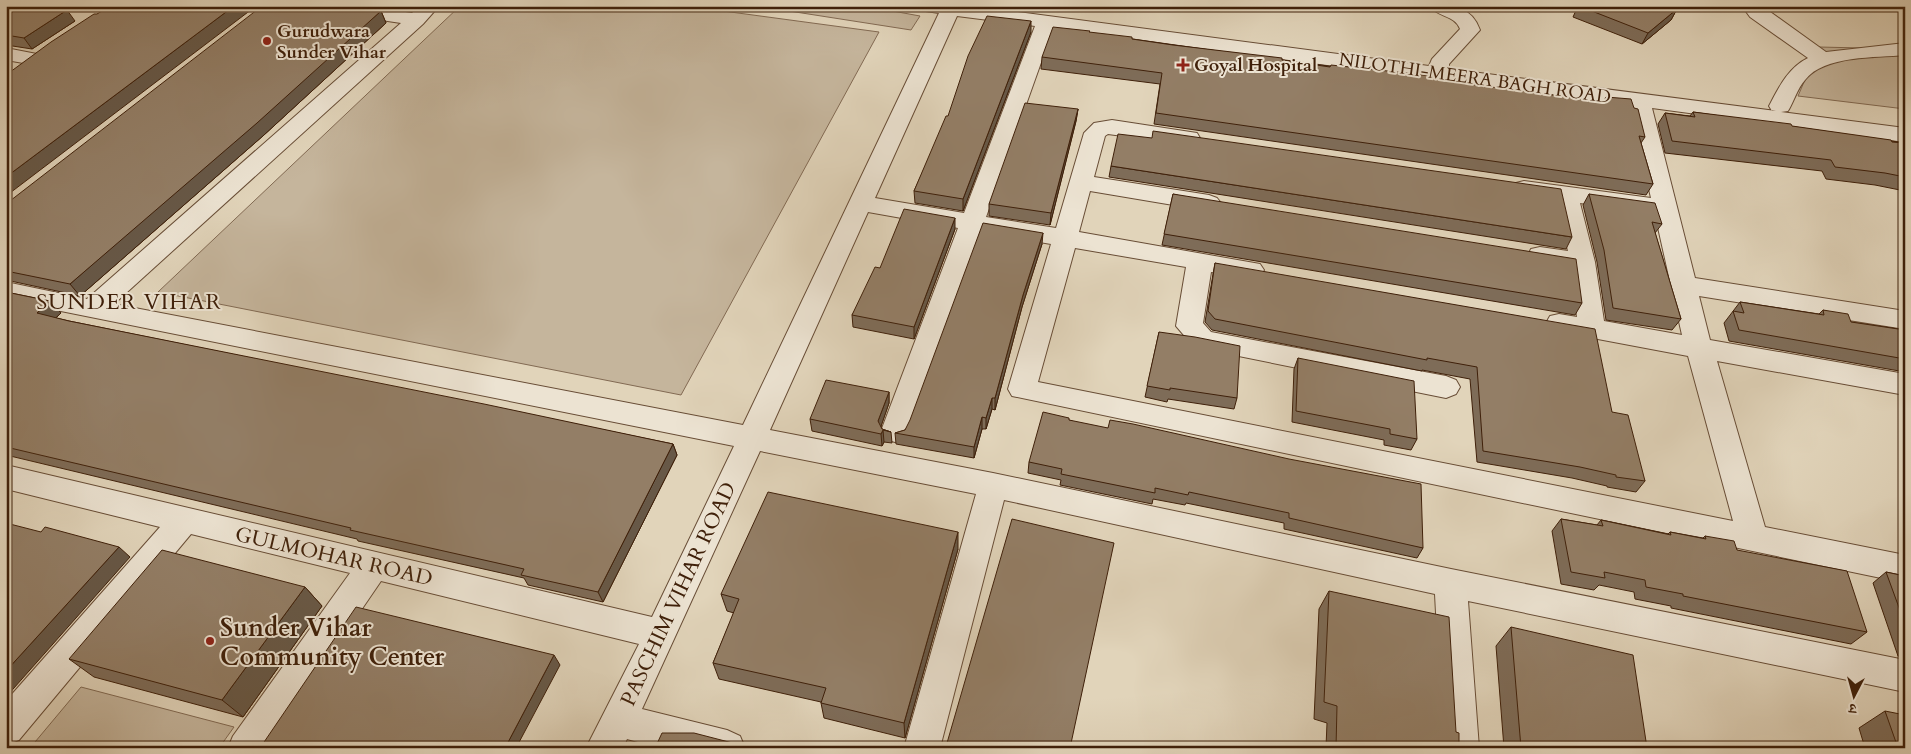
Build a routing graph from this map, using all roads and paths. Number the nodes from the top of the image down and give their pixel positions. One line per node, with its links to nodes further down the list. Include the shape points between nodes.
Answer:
1 (327, 6): 7 (street)
2 (926, 6): 6 (street, NILOTHI-MEERA BAGH ROAD)
3 (989, 6): 12 (street, NILOTHI-MEERA BAGH ROAD)
4 (1439, 6): 12 (street, via 1461,16 1470,30)
5 (1751, 6): 11 (street, via 1756,13)
6 (951, 8): 8 (street, NILOTHI-MEERA BAGH ROAD); 22 (street, PASCHIM VIHAR ROAD)
7 (423, 13): 33 (street)
8 (1046, 22): 12 (street, NILOTHI-MEERA BAGH ROAD); 25 (street)
9 (1905, 50): 11 (street)
10 (6, 54): 13 (street, via 43,54)
11 (1823, 60): 15 (street, via 1806,67 1791,82)
12 (1439, 68): 14 (street, NILOTHI-MEERA BAGH ROAD); 15 (street, NILOTHI-MEERA BAGH ROAD)
13 (14, 74)
14 (1640, 101): 17 (street, NILOTHI-MEERA BAGH ROAD); 24 (street)
15 (1780, 106): 16 (street, NILOTHI-MEERA BAGH ROAD)
16 (1905, 122)
17 (1905, 136)
18 (1210, 142): 19 (street, via 1102,128 1095,134)
19 (1082, 182): 23 (street); 26 (street)
20 (1507, 185): 21 (street)
21 (1566, 194): 24 (street); 29 (street)
22 (860, 203): 25 (street); 41 (street, PASCHIM VIHAR ROAD)
23 (1227, 206)
24 (1666, 208): 31 (street)
25 (974, 222): 26 (street); 40 (street)
26 (1066, 238): 28 (street); 45 (street, via 1022,388)
27 (1516, 252): 29 (street)
28 (1200, 261): 30 (street); 39 (street, via 1189,326 1203,340)
29 (1583, 262): 36 (street)
30 (1278, 274)
31 (1684, 285): 35 (street); 37 (street)
32 (6, 291): 33 (street)
33 (92, 309): 41 (street)
34 (1533, 319): 36 (street)
35 (1905, 320)
36 (1592, 329): 37 (street)
37 (1700, 348): 38 (street); 45 (street)
38 (1905, 385)
39 (1446, 386)
40 (895, 431)
41 (752, 439): 43 (street); 49 (street, PASCHIM VIHAR ROAD)
42 (6, 477): 44 (street, GULMOHAR ROAD)
43 (993, 485): 48 (street); 55 (street)
44 (185, 520): 46 (street, GULMOHAR ROAD); 51 (street)
45 (1753, 538): 47 (street)
46 (374, 565): 49 (street, GULMOHAR ROAD); 53 (street)
47 (1905, 569)
48 (1451, 583): 50 (street); 56 (street)
49 (661, 634): 52 (street, PASCHIM VIHAR ROAD)
50 (1905, 676)
51 (6, 728)
52 (611, 734): 54 (street)
53 (246, 748)
54 (727, 748)
55 (922, 748)
56 (1461, 748)

